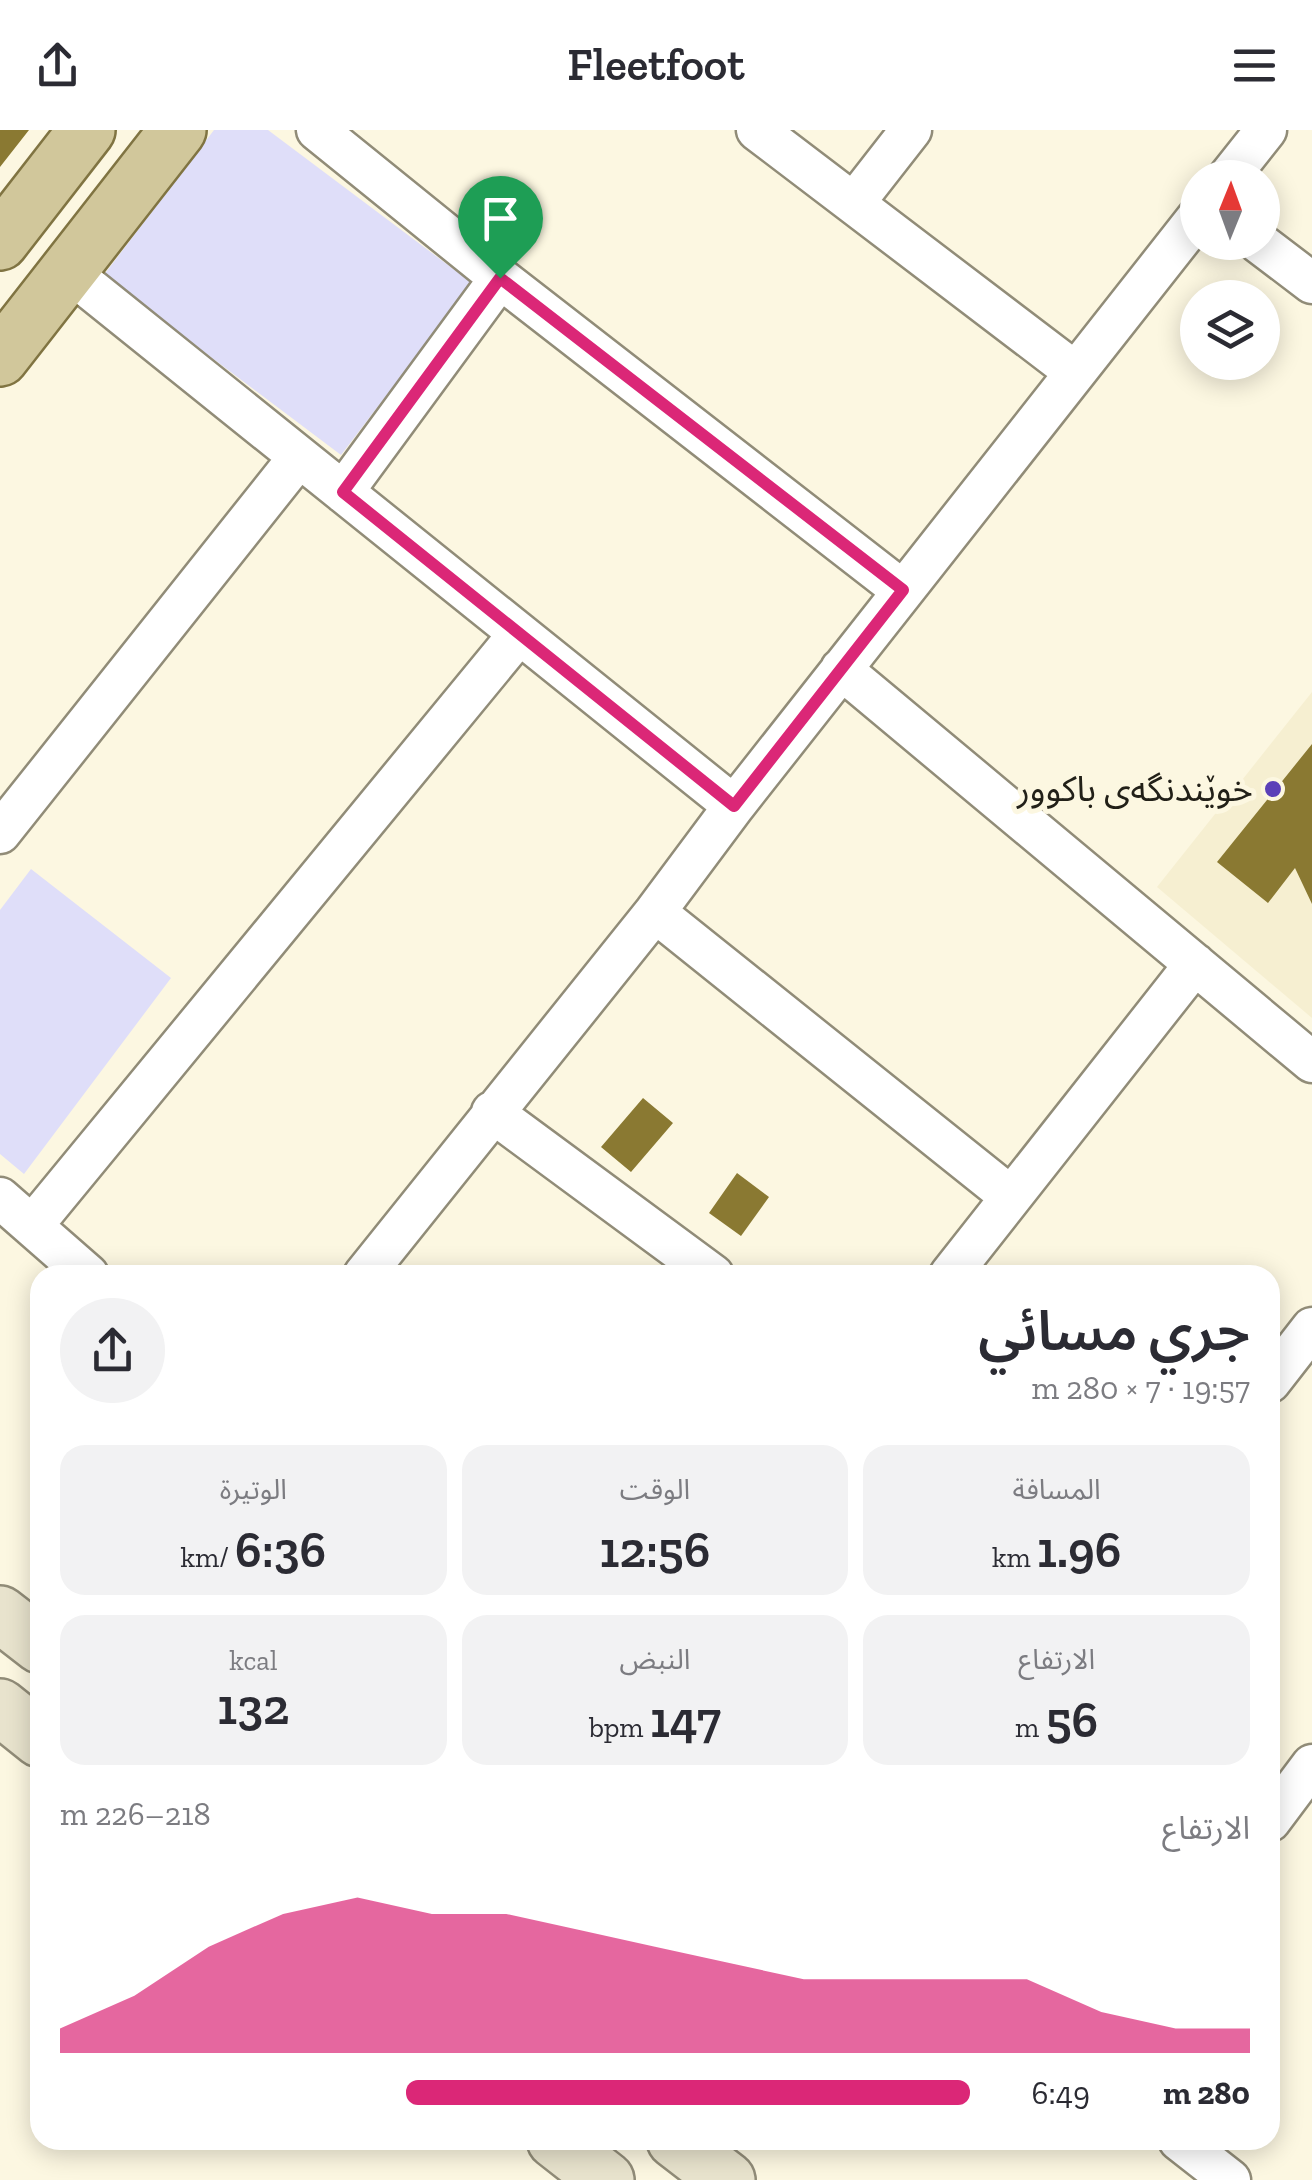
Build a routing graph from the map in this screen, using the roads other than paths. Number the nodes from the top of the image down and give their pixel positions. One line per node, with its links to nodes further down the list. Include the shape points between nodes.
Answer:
1 (87, 130): 10 (main road)
2 (178, 130): 12 (main road)
3 (316, 130): 13 (street)
4 (756, 130): 8 (street)
5 (911, 130): 8 (street)
6 (1266, 130): 7 (street)
7 (1242, 160)
8 (854, 203): 16 (street)
9 (1180, 240): 16 (street)
10 (0, 242)
11 (1280, 259): 14 (street)
12 (68, 271): 15 (main road); 17 (street)
13 (500, 278): 18 (street); 19 (street)
14 (1312, 284)
15 (0, 358)
16 (1075, 372): 19 (street)
17 (299, 457): 18 (street); 23 (street)
18 (343, 492): 20 (street)
19 (903, 590): 21 (street)
20 (520, 634): 22 (street); 30 (street)
21 (841, 669): 22 (street); 25 (street)
22 (734, 806): 24 (street)
23 (0, 833)
24 (655, 912): 27 (street); 28 (street)
25 (1195, 964): 26 (street); 28 (street)
26 (1312, 1062)
27 (492, 1112): 32 (street); 33 (street)
28 (1011, 1196): 34 (street)
29 (0, 1198): 30 (street)
30 (32, 1226): 31 (street)
31 (77, 1265)
32 (372, 1265)
33 (699, 1265)
34 (958, 1265)
35 (0, 1614): 36 (street)
36 (30, 1638)
37 (1312, 1765): 38 (street)
38 (1280, 1808)
39 (568, 2150): 42 (street)
40 (689, 2150): 43 (street)
41 (1192, 2150): 44 (street)
42 (606, 2180)
43 (727, 2180)
44 (1230, 2180)

